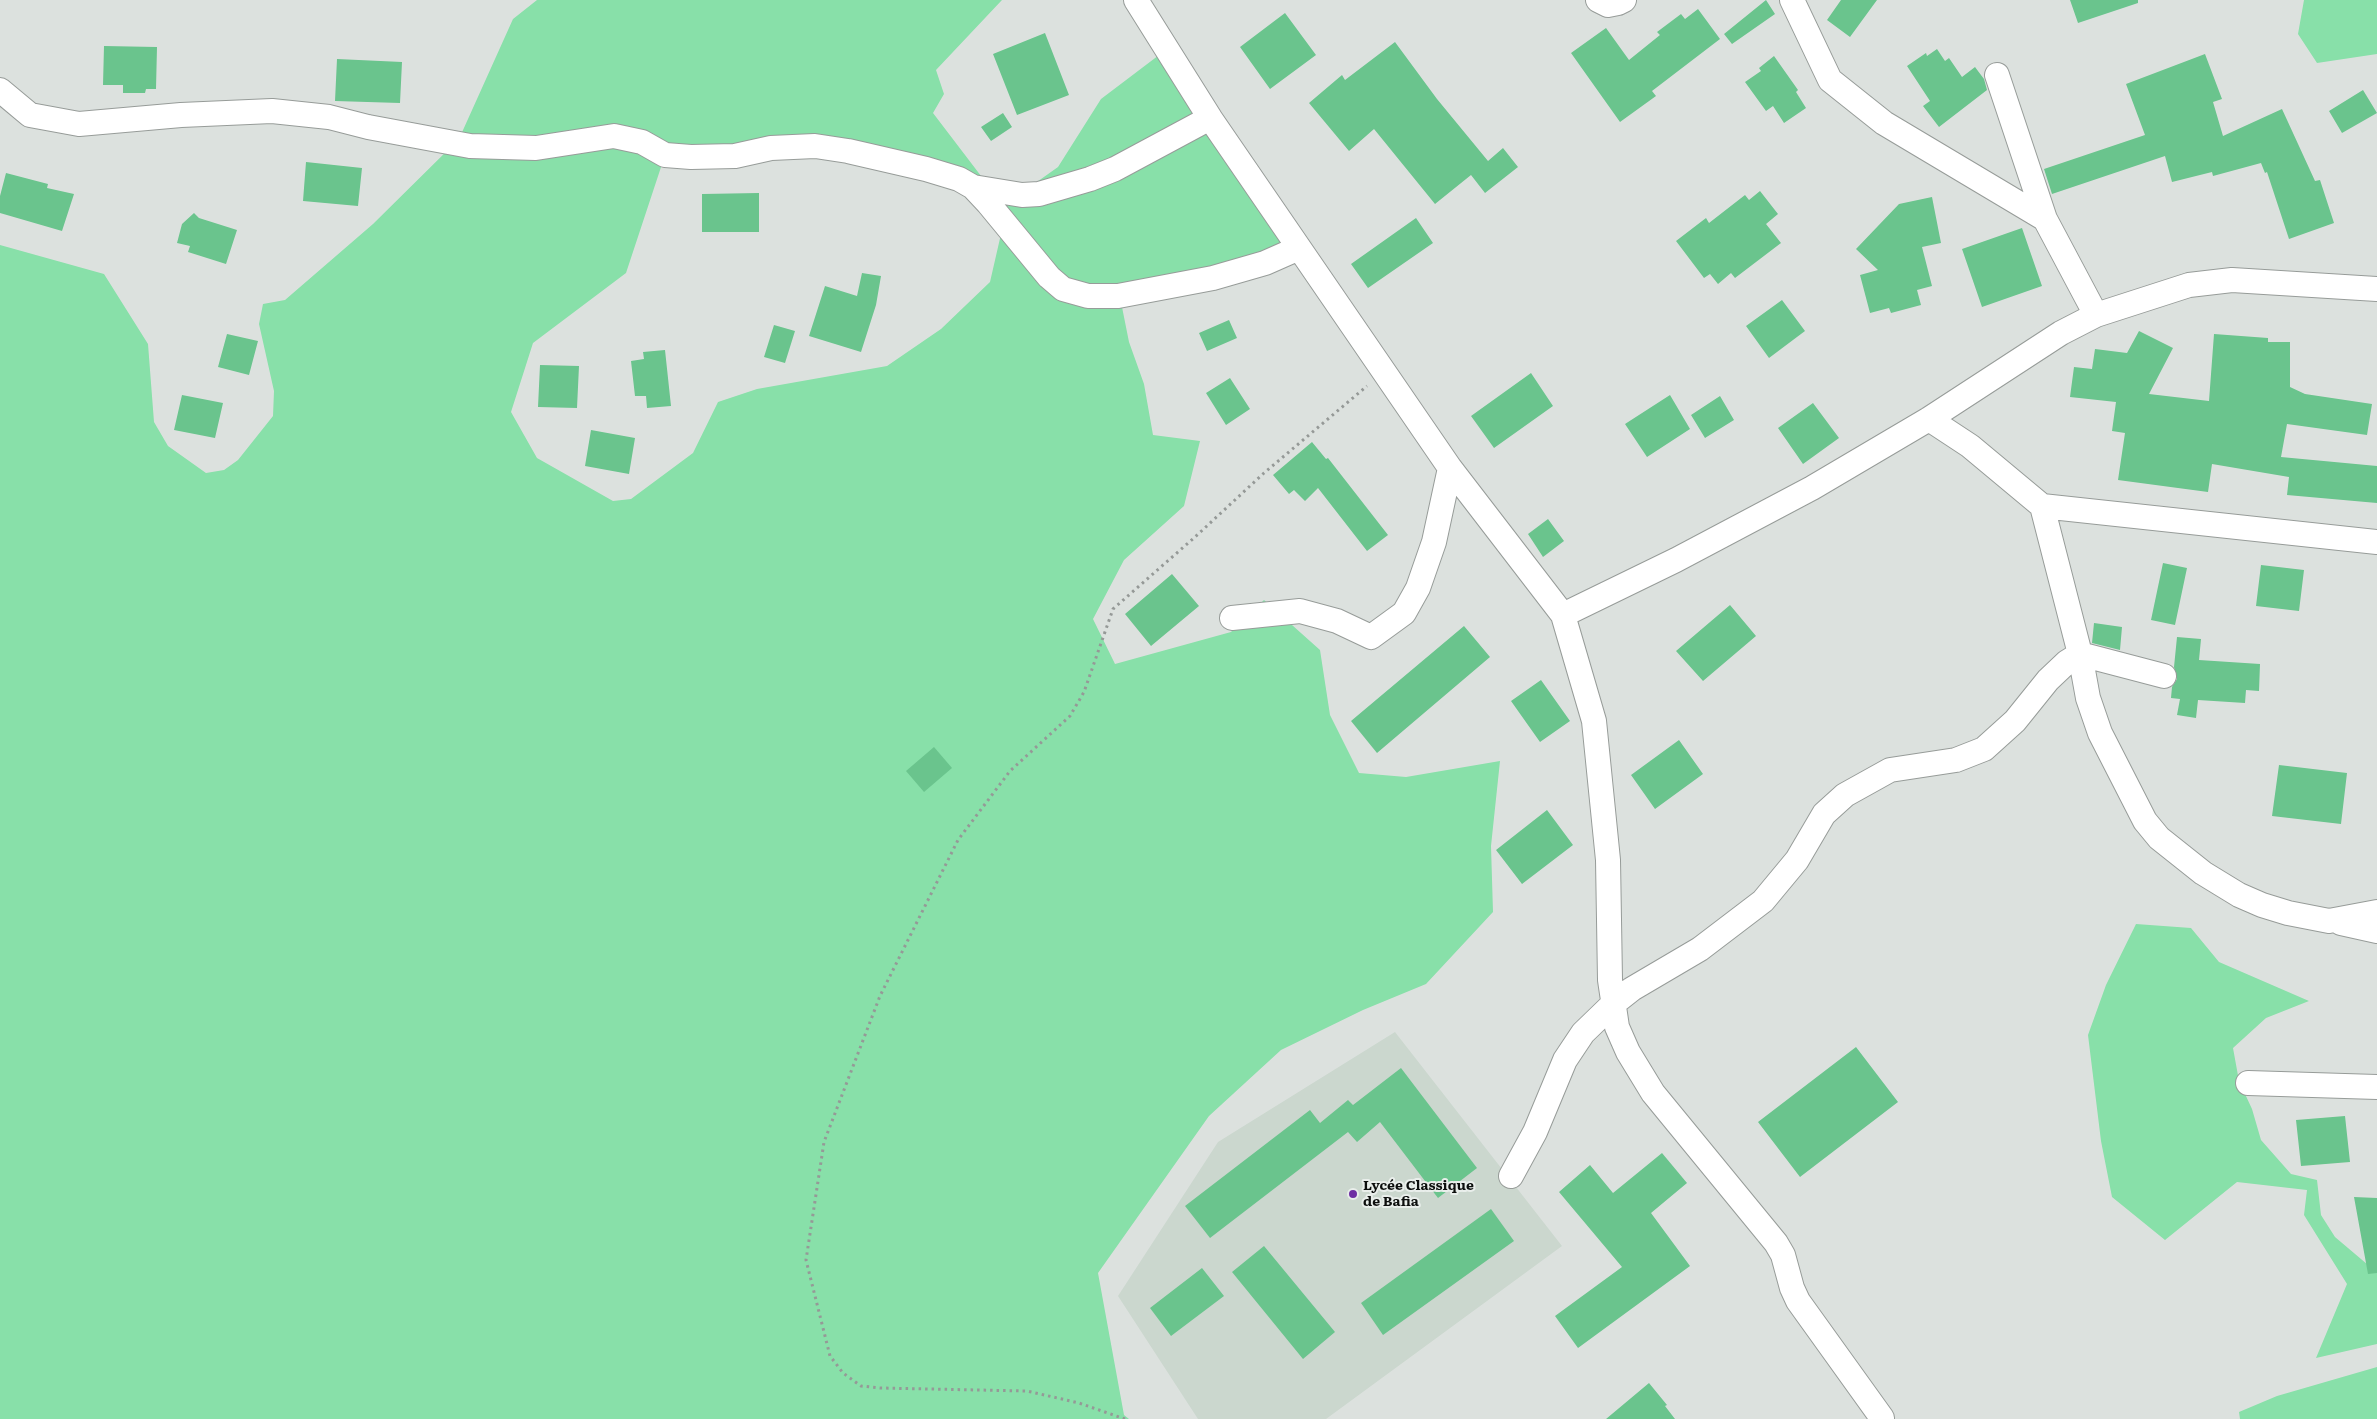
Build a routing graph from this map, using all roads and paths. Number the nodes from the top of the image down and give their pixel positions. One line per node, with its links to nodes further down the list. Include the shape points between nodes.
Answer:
1 (1136, 0): 7 (street)
2 (1598, 0): 3 (street, via 1608,5)
3 (1624, 0)
4 (1792, 0): 9 (street, via 1830,80 1884,123)
5 (1997, 75): 9 (street)
6 (0, 90): 8 (street, via 30,116 79,124 272,111 329,117 470,146 536,148 614,136 642,142 665,155 690,157 735,156 771,148 815,146 926,169 959,179)
7 (1210, 118): 8 (street, via 1090,179 1039,194 1022,195); 10 (street)
8 (973, 188): 10 (street, via 1049,277 1063,289 1088,296 1118,296 1213,278 1265,263)
9 (2045, 219): 12 (street)
10 (1299, 248): 13 (street)
11 (2377, 289): 12 (street, via 2232,280 2189,286)
12 (2096, 316): 14 (street, via 2061,333)
13 (1385, 372): 15 (street); 30 (path, via 1264,473 1113,609 1084,692 1070,716 1010,771 958,840 880,996 824,1142 806,1260 830,1356 843,1374 861,1386 880,1388 1027,1391 1079,1403)
14 (1929, 418): 16 (street, via 1970,446); 18 (street, via 1812,488 1676,560)
15 (1450, 468): 18 (street); 19 (street, via 1434,542 1418,588 1404,613 1371,637 1337,621 1300,611)
16 (2042, 506): 17 (street); 20 (street)
17 (2377, 542)
18 (1562, 614): 25 (street, via 1594,721 1610,884)
19 (1232, 618)
20 (2080, 654): 21 (street); 23 (street, via 2088,698 2100,733 2146,822 2159,838 2239,895 2288,913); 25 (street, via 2048,680 2015,721 1984,749 1956,760 1890,770 1845,795 1824,814 1797,860 1763,901 1700,949 1632,989)
21 (2164, 676)
22 (2377, 912): 23 (street)
23 (2329, 921): 24 (street)
24 (2377, 931)
25 (1613, 1004): 28 (street, via 1583,1033 1565,1060 1535,1132); 29 (street, via 1620,1036 1652,1093 1776,1243 1798,1301)
26 (2248, 1083): 27 (street)
27 (2377, 1087)
28 (1511, 1176)
29 (1882, 1418)
30 (1125, 1419)

